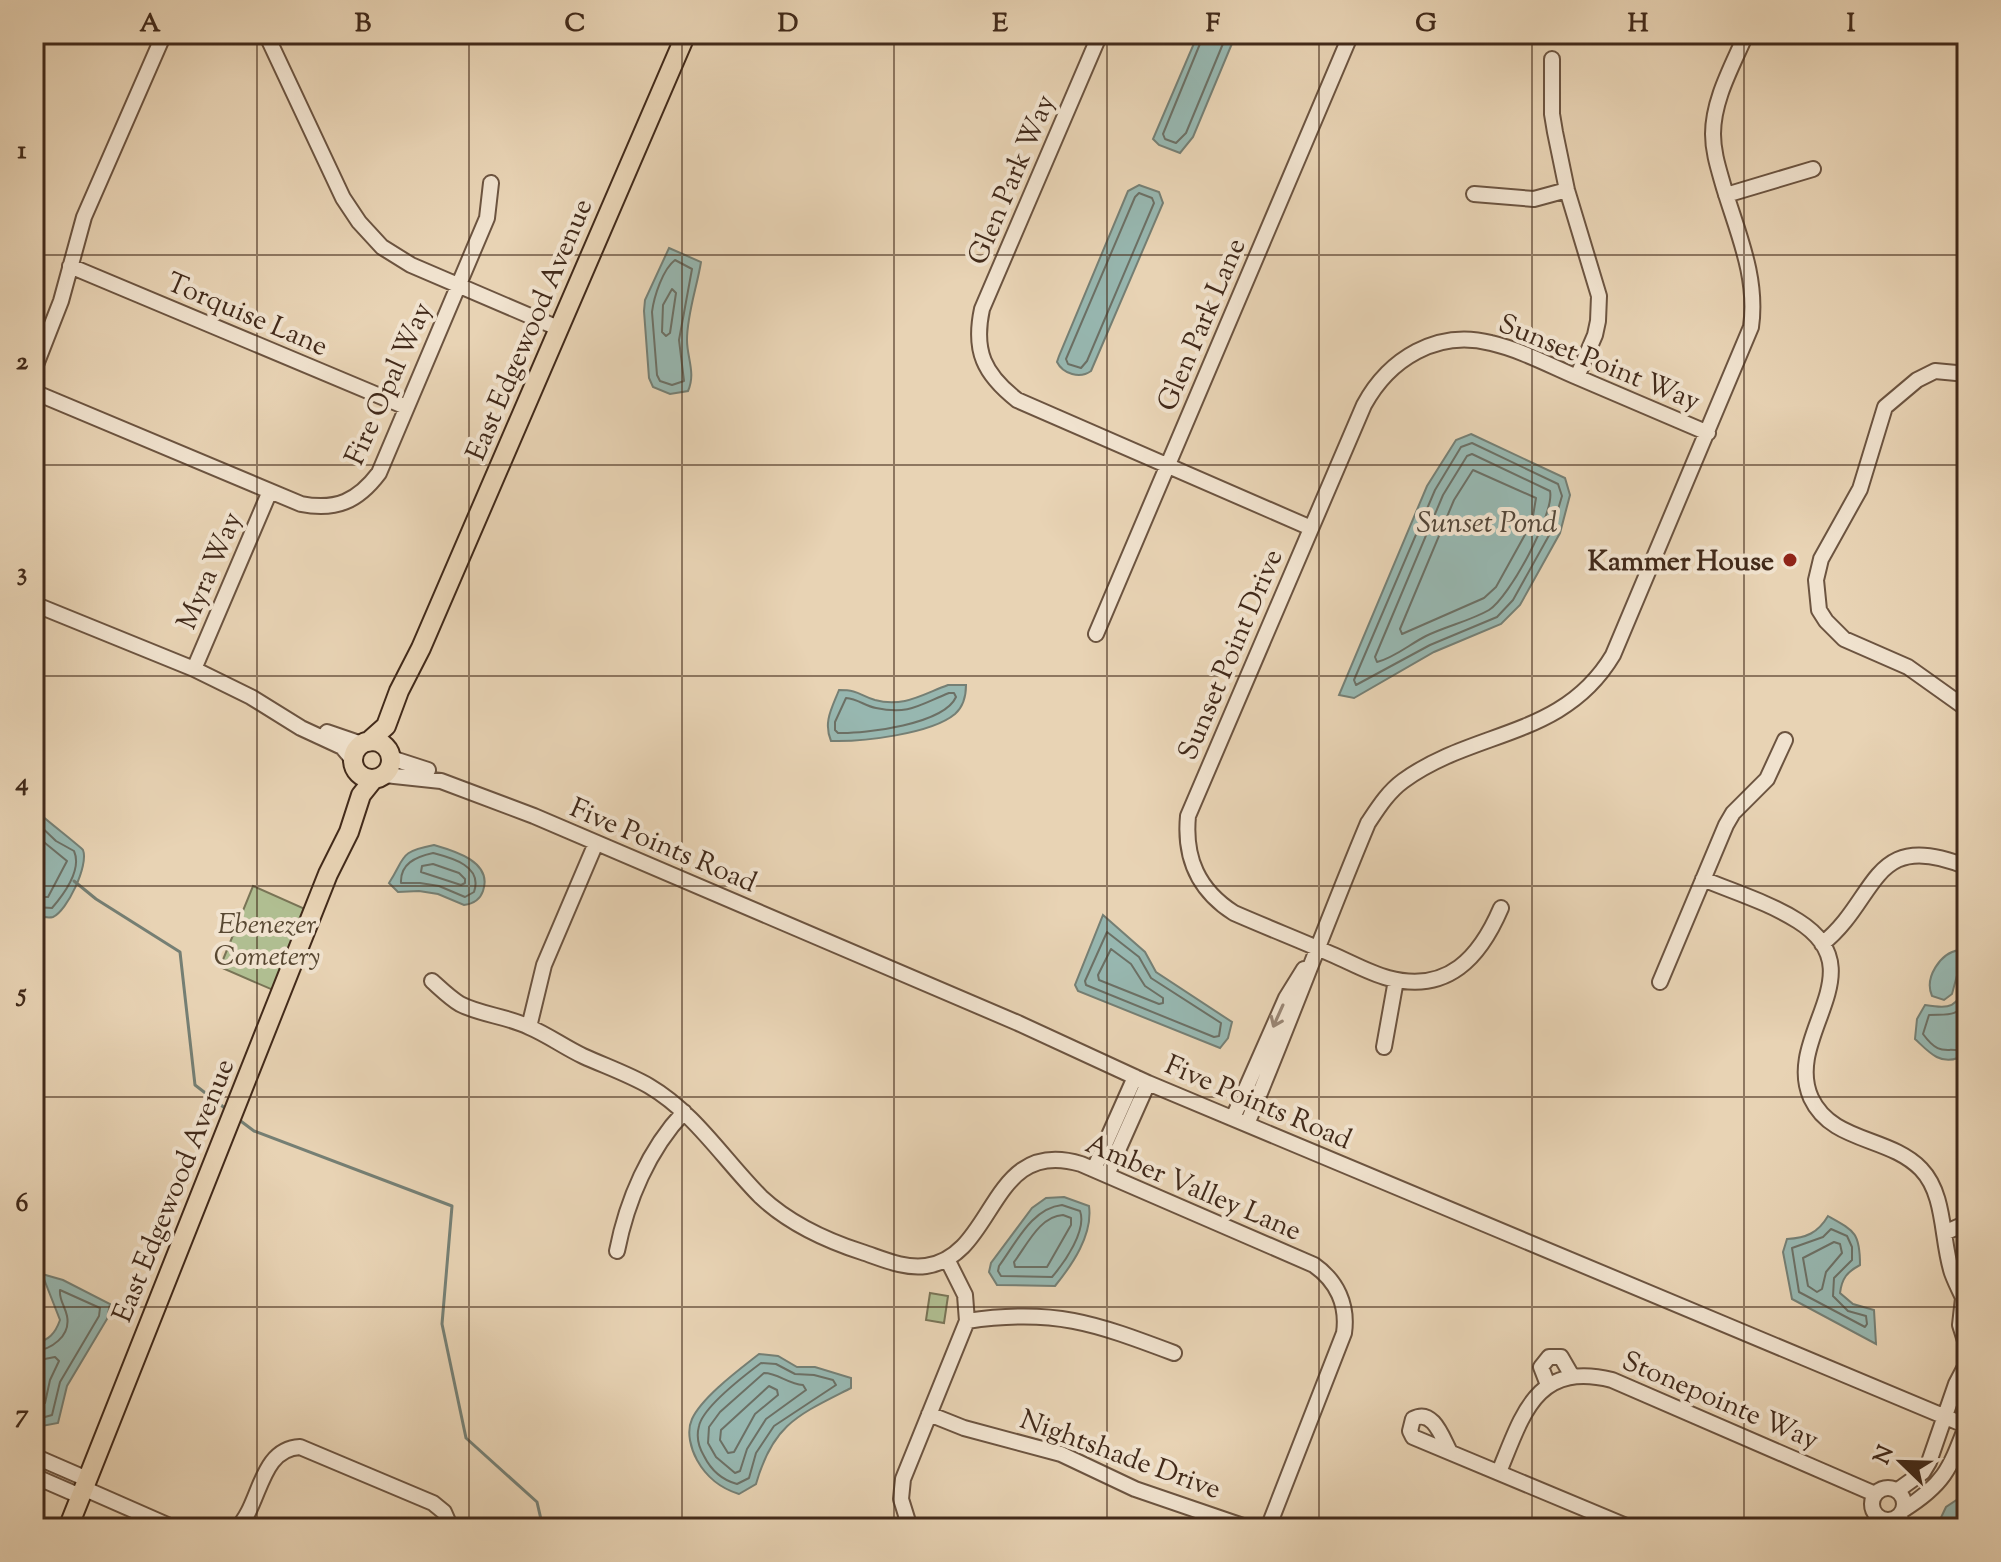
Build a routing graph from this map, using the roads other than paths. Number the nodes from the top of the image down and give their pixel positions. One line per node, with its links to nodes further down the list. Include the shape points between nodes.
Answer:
1 (164, 34): 13 (street, via 84,217)
2 (266, 34): 14 (street, via 359,222 382,247)
3 (686, 34): 15 (main road, East Edgewood Avenue)
4 (1100, 34): 23 (street, Glen Park Way, via 982,309 979,347 999,386 1017,400)
5 (1351, 34): 23 (street, Glen Park Lane)
6 (1746, 34): 12 (street, via 1714,115 1713,147)
7 (1552, 59): 10 (street, via 1552,114)
8 (1813, 169): 12 (street)
9 (491, 183): 14 (street, Fire Opal Way, via 487,218)
10 (1567, 190): 11 (street, via 1534,199); 19 (street, via 1599,296 1595,335)
11 (1474, 194)
12 (1726, 195): 22 (street, via 1752,279 1754,310)
13 (70, 266): 17 (street); 21 (street, Torquise Lane)
14 (459, 285): 15 (street); 21 (street, Fire Opal Way)
15 (558, 328): 31 (main road, East Edgewood Avenue)
16 (1422, 341): 19 (street, Sunset Point Way, via 1490,342); 25 (street, Sunset Point Drive, via 1373,388)
17 (34, 370)
18 (1967, 374): 29 (street, via 1935,371 1885,407 1860,489 1821,559 1816,580 1819,610 1844,639 1908,667)
19 (1577, 377): 22 (street, Sunset Point Way)
20 (34, 392): 24 (street, Fire Opal Way)
21 (406, 407): 24 (street, Fire Opal Way, via 379,473 349,502 316,507)
22 (1708, 433): 37 (street, via 1613,655 1596,680 1567,707 1429,765 1388,794 1368,823)
23 (1168, 466): 25 (street); 27 (street, Glen Park Lane)
24 (270, 491): 28 (street, Myra Way)
25 (1311, 528): 37 (street, Sunset Point Drive, via 1192,804 1187,830 1194,871 1210,895 1234,913)
26 (34, 604): 28 (street)
27 (1096, 634)
28 (194, 669): 31 (street, Five Points Road, via 308,732)
29 (1967, 709)
30 (1785, 740): 34 (street, via 1767,779 1733,813)
31 (372, 760): 32 (street, Five Points Road, via 454,776); 66 (main road, East Edgewood Avenue, via 349,832)
32 (596, 843): 41 (street, via 544,965); 43 (street, Five Points Road)
33 (1967, 867): 36 (street, via 1930,854 1901,858 1878,873 1837,932)
34 (1703, 879): 36 (street, via 1797,920); 40 (street)
35 (1501, 908): 38 (street, via 1488,937 1465,964 1435,978)
36 (1822, 944): 49 (street, via 1832,983 1804,1065 1811,1097 1830,1123 1921,1168 1930,1180)
37 (1316, 948): 38 (street, Sunset Point Drive); 45 (street, one-way to 45, via 1286,998); 46 (street)
38 (1396, 980): 42 (street)
39 (432, 981): 41 (street, via 461,1004)
40 (1660, 982)
41 (529, 1027): 44 (street, via 647,1085)
42 (1384, 1047)
43 (1141, 1080): 45 (street, Five Points Road); 47 (street)
44 (684, 1112): 50 (street, via 654,1149); 51 (street, via 761,1197 811,1232 904,1265)
45 (1233, 1118): 46 (street, Five Points Road)
46 (1247, 1124): 60 (street, Five Points Road)
47 (1101, 1172): 51 (street, Amber Valley Lane, via 1057,1160 1022,1170 967,1243); 77 (street, Amber Valley Lane, via 1309,1262 1339,1292 1345,1316 1342,1340)
48 (1967, 1223): 49 (street)
49 (1944, 1233): 52 (street)
50 (617, 1251)
51 (947, 1259): 53 (street, via 965,1295)
52 (1965, 1302): 54 (street, via 1960,1325)
53 (967, 1321): 55 (street, via 1018,1315 1070,1319); 59 (street)
54 (1967, 1347)
55 (1174, 1353)
56 (1967, 1363): 60 (street)
57 (1572, 1376): 58 (street, Stonepointe Way); 58 (street, via 1561,1357 1549,1357 1541,1367); 68 (street, Stonepointe Way, via 1612,1380)
58 (1548, 1385): 64 (street, via 1524,1413)
59 (929, 1414): 70 (street, via 903,1479 901,1499); 76 (street, Nightshade Drive, via 1061,1454 1142,1492)
60 (1945, 1417): 61 (street, Five Points Road); 67 (street, via 1923,1472)
61 (1967, 1425): 69 (street, via 1935,1489)
62 (1450, 1452): 64 (street)
63 (34, 1456): 66 (street)
64 (1499, 1472): 78 (street)
65 (34, 1476): 66 (street)
66 (83, 1488): 72 (main road, East Edgewood Avenue); 73 (street)
67 (1898, 1490): 68 (street, via 1888,1487); 69 (street)
68 (1875, 1494): 71 (street, via 1873,1508)
69 (1903, 1510): 71 (street)
70 (908, 1523)
71 (1881, 1524)
72 (68, 1528)
73 (174, 1528)
74 (237, 1528): 75 (street, via 275,1457 300,1447 433,1503)
75 (451, 1528)
76 (1249, 1528)
77 (1268, 1528)
78 (1631, 1528)

